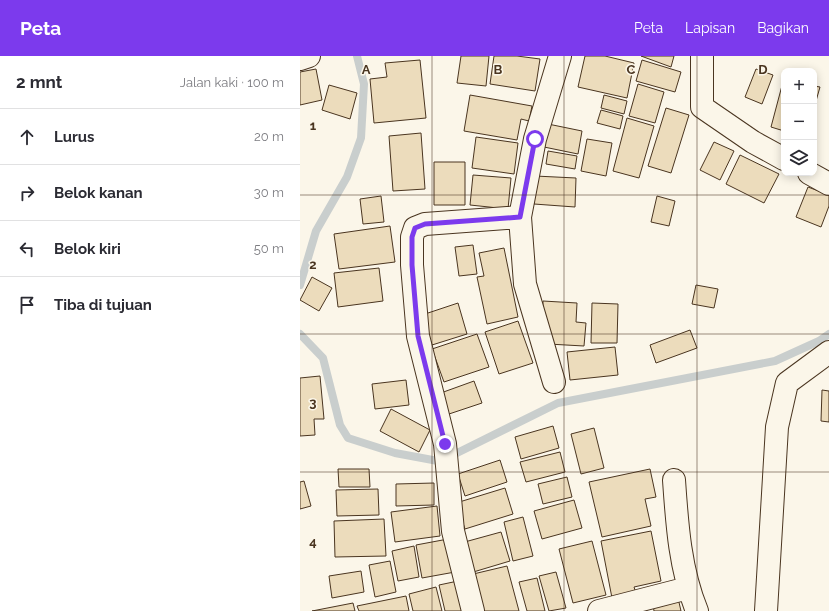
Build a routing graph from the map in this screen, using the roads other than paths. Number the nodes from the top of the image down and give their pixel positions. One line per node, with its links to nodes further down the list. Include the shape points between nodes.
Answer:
1 (309, 56): 4 (street)
2 (560, 56): 8 (street, via 535,139)
3 (702, 56): 5 (street, via 702,107 753,142)
4 (300, 58)
5 (781, 157)
6 (814, 176): 7 (street)
7 (829, 184)
8 (520, 217): 10 (street, via 526,284); 13 (street, via 425,224 415,228 412,237 418,336 445,444 453,531)
9 (829, 352): 16 (street, via 787,383 777,428)
10 (554, 382)
11 (674, 480): 12 (street, via 676,517)
12 (688, 588): 14 (street); 15 (street)
13 (472, 611)
14 (599, 611)
15 (697, 611)
16 (766, 611)

